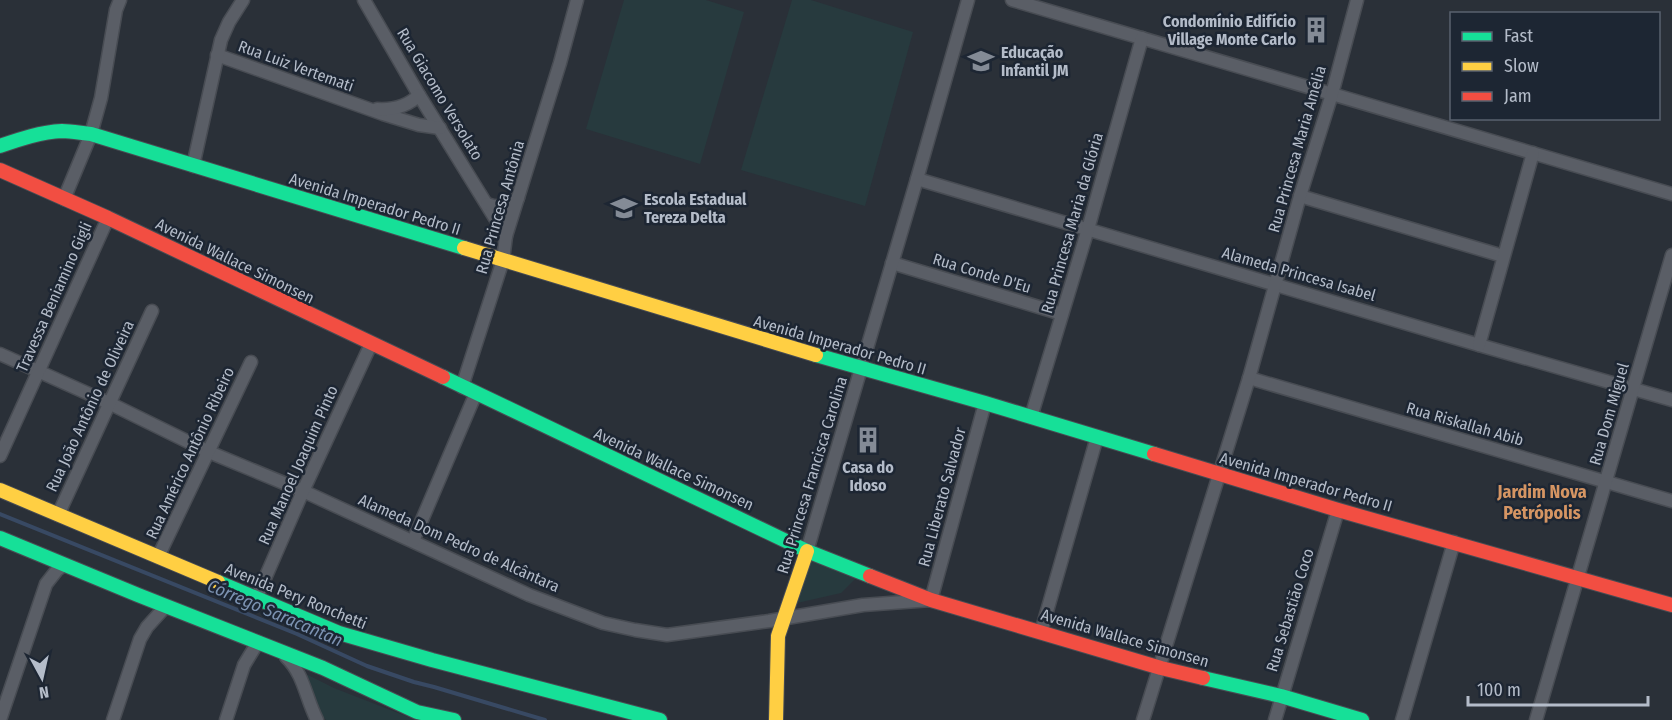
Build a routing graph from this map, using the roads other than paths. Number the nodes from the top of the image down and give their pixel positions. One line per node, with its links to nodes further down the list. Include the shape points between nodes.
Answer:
1 (120, 0): 14 (street)
2 (243, 0): 9 (street, via 229,22)
3 (364, 0): 11 (street, Rua Giacomo Versolato)
4 (577, 0): 22 (street, Rua Princesa Antônia)
5 (968, 0): 19 (street, Rua Princesa Francisca Carolina)
6 (1012, 0): 8 (street)
7 (1357, 0): 10 (street, Rua Princesa Maria Amélia)
8 (1142, 38): 10 (street); 26 (street, Rua Princesa Maria da Glória)
9 (217, 55): 12 (street, Rua Luiz Vertemati); 17 (street)
10 (1332, 94): 16 (street); 21 (street, Rua Princesa Maria Amélia)
11 (420, 95): 12 (street, Rua Luiz Vertemati, via 396,108); 13 (street, Rua Giacomo Versolato)
12 (364, 108): 13 (street, Rua Luiz Vertemati)
13 (440, 128): 24 (street, Rua Giacomo Versolato)
14 (91, 134): 15 (street, Avenida Imperador Pedro II, via 48,133); 17 (street, Avenida Imperador Pedro II); 23 (street)
15 (0, 147)
16 (1533, 153): 20 (street); 29 (street)
17 (193, 166): 30 (street, Avenida Imperador Pedro II)
18 (0, 170): 23 (street, Avenida Wallace Simonsen)
19 (917, 179): 26 (street, Alameda Princesa Isabel); 31 (street, Rua Princesa Francisca Carolina)
20 (1672, 195)
21 (1300, 196): 29 (street); 32 (street, Rua Princesa Maria Amélia)
22 (518, 198): 24 (street, via 507,206); 27 (street, Rua Princesa Antônia)
23 (64, 199): 25 (street, Avenida Wallace Simonsen)
24 (487, 204): 27 (street, Rua Giacomo Versolato)
25 (108, 218): 35 (street, Avenida Wallace Simonsen); 40 (street, Travessa Beniamino Gigli)
26 (1088, 229): 32 (street, Alameda Princesa Isabel); 34 (street, Rua Princesa Maria da Glória)
27 (506, 236): 30 (street, Rua Princesa Antônia)
28 (1672, 255): 43 (street, Rua Dom Miguel)
29 (1503, 256): 36 (street)
30 (503, 260): 39 (street, Avenida Imperador Pedro II); 42 (street, Rua Princesa Antônia)
31 (892, 263): 34 (street, Rua Conde D'Eu); 39 (street, Rua Princesa Francisca Carolina)
32 (1275, 285): 36 (street, Alameda Princesa Isabel); 41 (street, Rua Princesa Maria Amélia)
33 (152, 310): 46 (street, Rua João Antônio de Oliveira)
34 (1062, 314): 48 (street, Rua Princesa Maria da Glória)
35 (371, 344): 42 (street, Avenida Wallace Simonsen); 55 (street, Rua Manoel Joaquim Pinto)
36 (1479, 345): 43 (street, Alameda Princesa Isabel)
37 (0, 354): 40 (street, Alameda Dom Pedro de Alcântara)
38 (251, 362): 50 (street, Rua Américo Antônio Ribeiro)
39 (861, 369): 47 (street, Avenida Imperador Pedro II); 62 (street, Rua Princesa Francisca Carolina)
40 (39, 371): 46 (street, Alameda Dom Pedro de Alcântara); 51 (street, Travessa Beniamino Gigli)
41 (1249, 378): 52 (street, Rua Princesa Maria Amélia); 53 (street, Rua Riskallah Abib)
42 (462, 387): 44 (street, Avenida Wallace Simonsen)
43 (1633, 388): 45 (street, Alameda Princesa Isabel); 53 (street, Rua Dom Miguel)
44 (476, 393): 60 (street); 62 (street, Avenida Wallace Simonsen)
45 (1672, 400)
46 (109, 403): 50 (street, Alameda Dom Pedro de Alcântara); 58 (street, Rua João Antônio de Oliveira)
47 (985, 403): 48 (street, Avenida Imperador Pedro II); 67 (street, Rua Liberato Salvador)
48 (1031, 417): 49 (street, Avenida Imperador Pedro II)
49 (1097, 437): 52 (street, Avenida Imperador Pedro II); 71 (street)
50 (209, 452): 55 (street, Alameda Dom Pedro de Alcântara); 63 (street, Rua Américo Antônio Ribeiro)
51 (0, 456)
52 (1218, 474): 57 (street, Avenida Imperador Pedro II); 74 (street, Rua Princesa Maria Amélia)
53 (1606, 482): 56 (street, Rua Riskallah Abib); 65 (street, Rua Dom Miguel)
54 (0, 490): 58 (street, Avenida Pery Ronchetti)
55 (303, 491): 60 (street, Alameda Dom Pedro de Alcântara); 66 (street, Rua Manoel Joaquim Pinto)
56 (1672, 501)
57 (1338, 510): 61 (street, Avenida Imperador Pedro II); 75 (street, Rua Sebastião Coco)
58 (58, 515): 63 (street, Avenida Pery Ronchetti)
59 (0, 538): 64 (street)
60 (414, 541): 70 (street, Alameda Dom Pedro de Alcântara, via 529,595 603,623 635,630 667,635)
61 (1454, 542): 65 (street, Avenida Imperador Pedro II); 86 (street)
62 (807, 550): 67 (street, Avenida Wallace Simonsen); 70 (street, Rua Princesa Francisca Carolina)
63 (158, 557): 66 (street, Avenida Pery Ronchetti)
64 (64, 565): 69 (street); 76 (street, via 46,584)
65 (1577, 579): 68 (street, Avenida Imperador Pedro II); 87 (street, Rua Dom Miguel)
66 (256, 599): 81 (street, Avenida Pery Ronchetti, via 346,635)
67 (931, 600): 70 (street, Alameda Dom Pedro de Alcântara, via 863,605); 71 (street, Avenida Wallace Simonsen)
68 (1672, 605)
69 (166, 606): 72 (street); 77 (street, via 140,639)
70 (783, 619): 82 (street, Rua Princesa Francisca Carolina, via 778,636)
71 (1041, 632): 74 (street, Avenida Wallace Simonsen)
72 (258, 642): 73 (street); 78 (street, via 241,672)
73 (273, 648): 79 (street, via 297,670); 80 (street, via 417,712)
74 (1161, 668): 75 (street, Avenida Wallace Simonsen); 83 (street, Rua Princesa Maria Amélia)
75 (1281, 696): 84 (street, Rua Sebastião Coco); 85 (street, Avenida Wallace Simonsen)
76 (0, 720)
77 (114, 720)
78 (226, 720)
79 (317, 720)
80 (454, 720)
81 (660, 720)
82 (776, 720)
83 (1143, 720)
84 (1275, 720)
85 (1362, 720)
86 (1402, 720)
87 (1536, 720)

